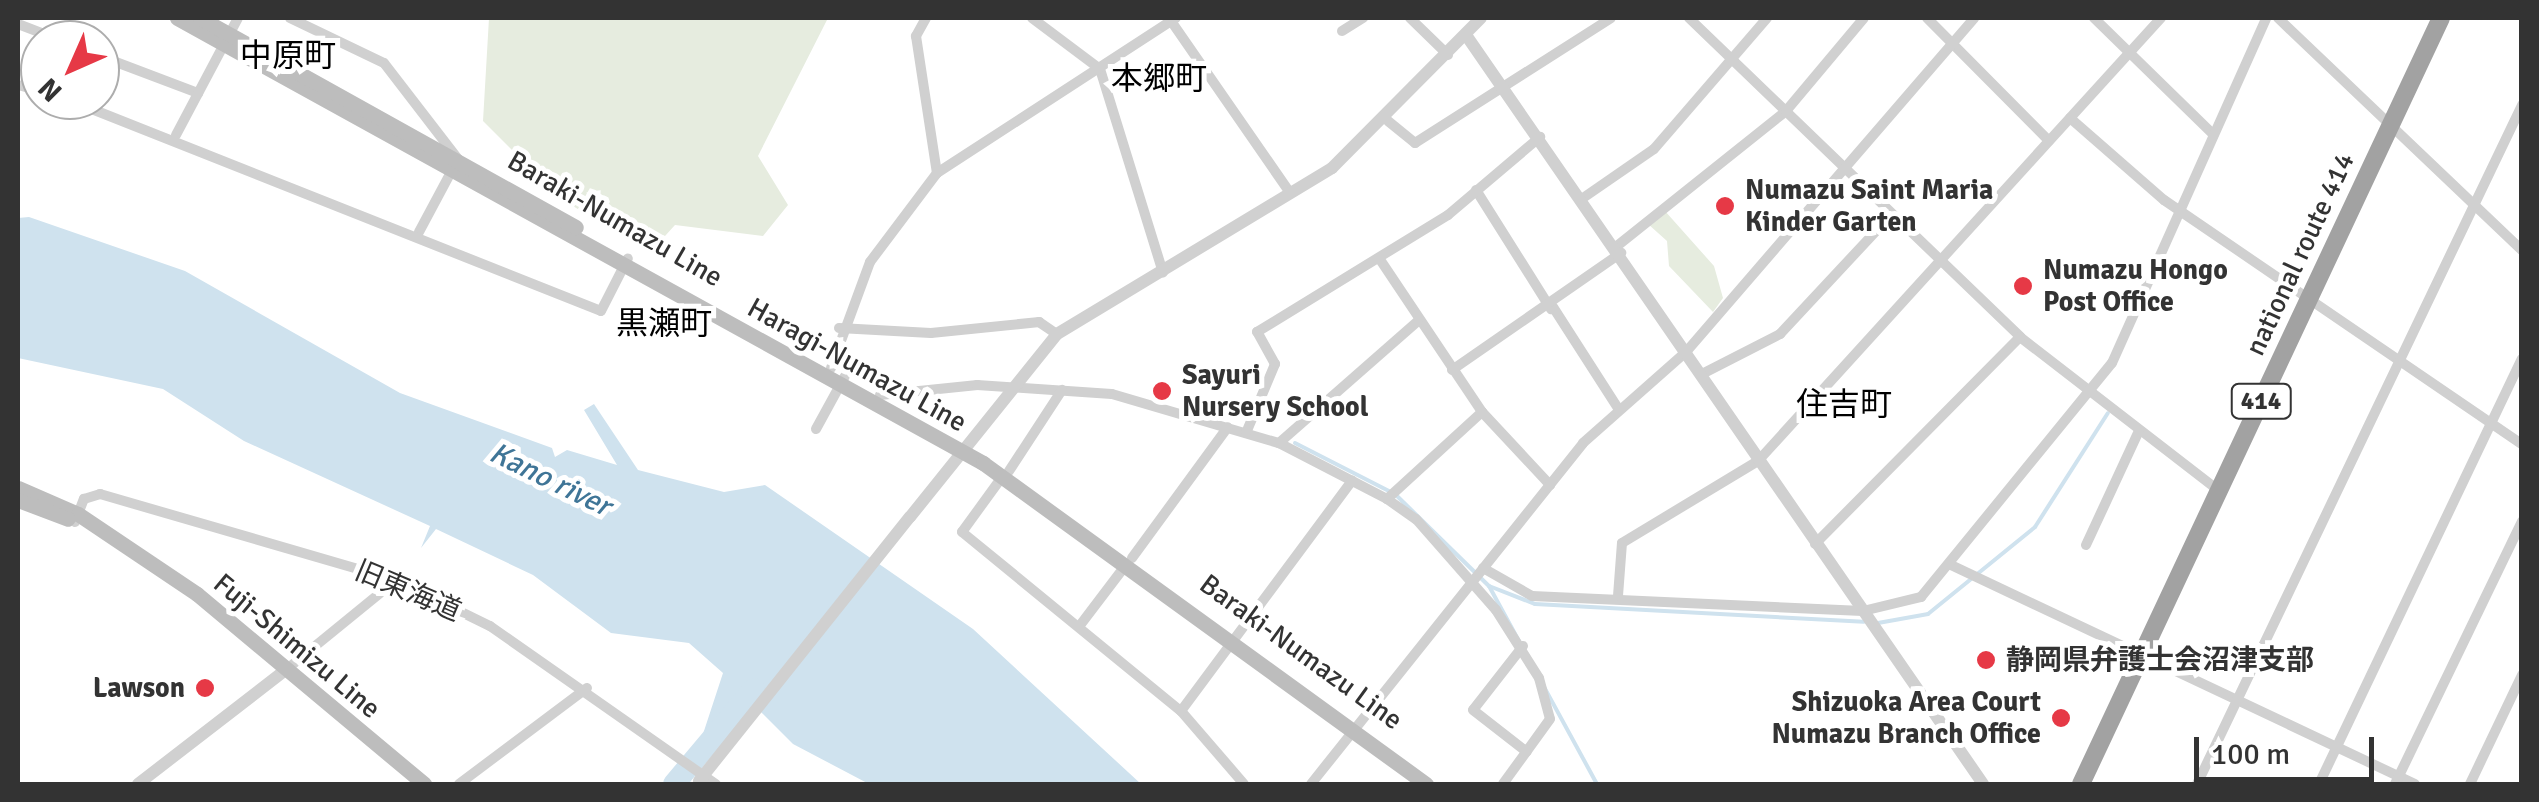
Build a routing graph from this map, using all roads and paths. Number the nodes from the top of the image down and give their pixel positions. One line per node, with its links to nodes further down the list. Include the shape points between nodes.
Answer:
1 (177, 18): 24 (main road)
2 (200, 18): 24 (main road, Baraki-Numazu Line)
3 (238, 18): 24 (street)
4 (290, 18): 43 (street, via 312,36 384,63)
5 (926, 18): 45 (street, via 916,36)
6 (1032, 18): 30 (street)
7 (1172, 18): 30 (street); 47 (street)
8 (1363, 18): 22 (street)
9 (1410, 18): 27 (street)
10 (1481, 18): 23 (street)
11 (1612, 18): 31 (street)
12 (1689, 18): 28 (street)
13 (1766, 18): 28 (street)
14 (1864, 18): 34 (street)
15 (1926, 18): 25 (street)
16 (1974, 18): 25 (street)
17 (2094, 18): 26 (street)
18 (2161, 18): 26 (street)
19 (2266, 18): 39 (street)
20 (2278, 18): 38 (street)
21 (2441, 18): 38 (highway, national route 414 / 414)
22 (1342, 31)
23 (1466, 34): 27 (street); 31 (street)
24 (226, 39): 32 (street); 43 (main road, Baraki-Numazu Line)
25 (1954, 45): 42 (street); 44 (street)
26 (2130, 52): 36 (street); 39 (street)
27 (1448, 55): 37 (street)
28 (1732, 58): 34 (street); 48 (street, via 1654,149)
29 (120, 64): 32 (street)
30 (1100, 69): 45 (street); 58 (street)
31 (1501, 82): 37 (street, via 1415,143); 41 (street)
32 (198, 93): 40 (street)
33 (2522, 106): 49 (street)
34 (1786, 111): 44 (street); 53 (street)
35 (120, 117): 40 (street)
36 (2070, 118): 42 (street); 50 (street)
37 (1388, 121): 47 (street)
38 (2389, 128): 49 (street); 59 (highway, national route 414 / 414)
39 (2212, 133): 50 (street)
40 (176, 135): 52 (street)
41 (1540, 137): 46 (street); 48 (street)
42 (2049, 141): 55 (street)
43 (455, 164): 52 (street); 57 (main road, Baraki-Numazu Line)
44 (1850, 172): 51 (street); 65 (street)
45 (937, 173): 62 (street, via 870,262)
46 (1476, 190): 56 (street); 60 (street)
47 (1290, 194): 58 (street)
48 (1583, 198): 53 (street)
49 (2473, 207): 54 (street); 67 (street)
50 (2177, 209): 59 (street); 73 (street)
51 (1892, 214): 55 (street); 69 (street, via 1780,334)
52 (419, 232): 57 (street, via 600,311)
53 (1619, 249): 60 (street); 65 (street)
54 (2522, 250)
55 (1940, 259): 64 (street); 85 (street)
56 (1381, 261): 61 (street); 81 (street, via 1257,332 1275,364)
57 (626, 262): 70 (main road, Baraki-Numazu Line)
58 (1162, 272): 63 (street)
59 (2306, 303): 67 (street); 90 (highway, national route 414 / 414)
60 (1552, 308): 68 (street); 75 (street)
61 (1418, 321): 68 (street); 82 (street)
62 (840, 328): 63 (street, via 930,332 1039,322); 70 (street)
63 (1057, 334): 71 (street)
64 (2020, 336): 73 (street); 95 (street)
65 (1686, 352): 69 (street); 75 (street)
66 (2522, 359): 78 (street)
67 (2397, 364): 78 (street); 111 (street)
68 (1452, 370): 76 (street)
69 (1702, 374): 85 (street)
70 (839, 376): 74 (main road, Baraki-Numazu Line); 79 (street); 84 (main road, Haragi-Numazu Line)
71 (1013, 390): 72 (street); 74 (street); 84 (street)
72 (1062, 390): 77 (street); 86 (street)
73 (2092, 394): 80 (street); 98 (street)
74 (880, 395): 84 (main road, Baraki-Numazu Line)
75 (1619, 410): 88 (street)
76 (1482, 412): 88 (street); 92 (street)
77 (1228, 427): 81 (street); 97 (street)
78 (2487, 427): 83 (street); 114 (street)
79 (816, 429)
80 (2139, 431): 90 (street); 96 (street)
81 (1246, 433): 82 (street)
82 (1278, 443): 87 (street)
83 (2522, 444)
84 (968, 449): 86 (main road, Baraki-Numazu Line); 118 (street, bridge)
85 (1758, 461): 95 (street); 102 (street, via 1622,543)
86 (1005, 474): 97 (main road, Baraki-Numazu Line); 104 (street, via 962,532)
87 (1352, 481): 92 (street); 105 (street)
88 (1550, 485): 99 (street)
89 (18, 488): 93 (main road)
90 (2219, 491): 107 (highway, national route 414 / 414)
91 (18, 500): 93 (main road)
92 (1387, 500): 101 (street)
93 (77, 518): 100 (street, 旧東海道, via 84,499 100,494); 108 (main road, Fuji-Shimizu Line)
94 (2522, 521): 116 (street)
95 (1815, 544): 103 (street)
96 (2086, 544)
97 (1129, 562): 104 (street); 105 (main road, Baraki-Numazu Line)
98 (1951, 565): 103 (street, via 1921,596); 107 (street)
99 (1483, 568): 101 (street); 102 (street, via 1532,596)
100 (396, 580): 108 (street); 110 (street, 旧東海道)
101 (1472, 582): 106 (street); 113 (street)
102 (1618, 596): 103 (street)
103 (1862, 611): 127 (street)
104 (1080, 624): 112 (street)
105 (1235, 640): 112 (street); 113 (main road, Baraki-Numazu Line)
106 (1523, 646): 115 (street, via 1550,719); 115 (street, via 1472,710)
107 (2139, 654): 111 (street); 128 (highway, national route 414 / 414)
108 (287, 669): 119 (street); 120 (main road, Fuji-Shimizu Line)
109 (2522, 674): 132 (street)
110 (586, 688): 121 (street); 122 (street, 旧東海道)
111 (2237, 700): 114 (street); 129 (street)
112 (1181, 711): 123 (street)
113 (1356, 728): 124 (street); 125 (main road); 126 (main road, Baraki-Numazu Line)
114 (2337, 746): 116 (street); 130 (street)
115 (1527, 752): 117 (street)
116 (2396, 780): 131 (street)
117 (1510, 782)
118 (697, 783)
119 (138, 784)
120 (424, 784)
121 (459, 784)
122 (716, 784)
123 (1244, 784)
124 (1312, 784)
125 (1426, 784)
126 (1440, 784)
127 (1983, 784)
128 (2081, 784)
129 (2198, 784)
130 (2320, 784)
131 (2415, 784)
132 (2470, 784)

